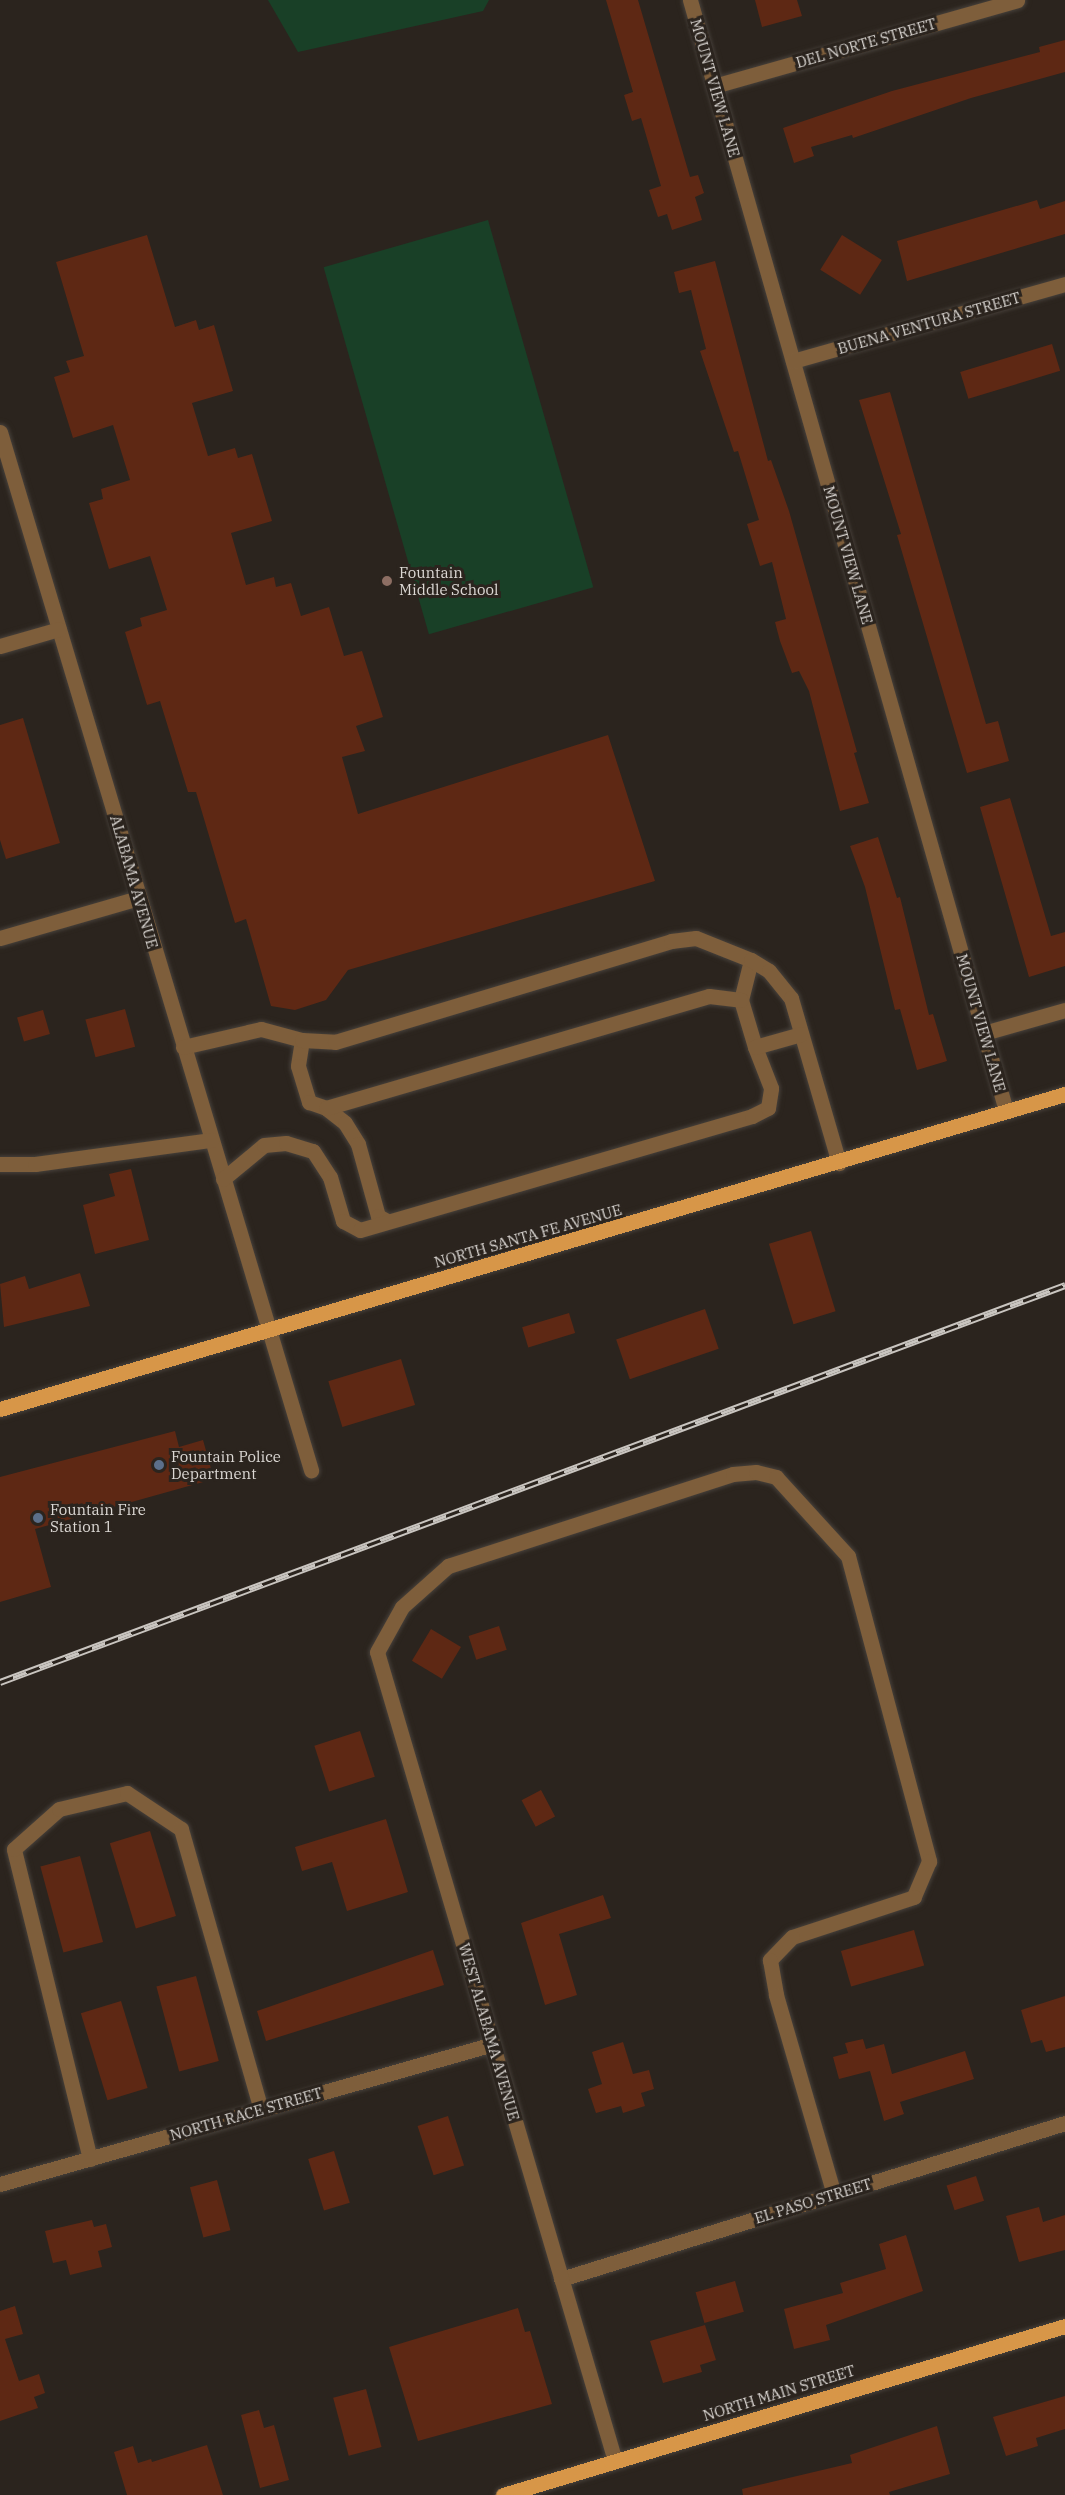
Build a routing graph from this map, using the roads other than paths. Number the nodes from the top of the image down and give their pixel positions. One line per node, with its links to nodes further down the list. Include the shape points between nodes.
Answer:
1 (690, 0): 3 (street, MOUNT VIEW LANE)
2 (1017, 0): 3 (street, DEL NORTE STREET)
3 (714, 86): 5 (street, MOUNT VIEW LANE)
4 (1065, 284): 5 (street, BUENA VENTURA STREET)
5 (793, 362): 14 (street, MOUNT VIEW LANE)
6 (2, 442): 7 (street, ALABAMA AVENUE)
7 (59, 629): 8 (street); 9 (street, ALABAMA AVENUE)
8 (0, 646)
9 (139, 898): 10 (street); 17 (street, ALABAMA AVENUE)
10 (0, 938)
11 (751, 960): 12 (street); 15 (street, via 769,972 791,998); 16 (street, via 696,938 671,941 335,1042)
12 (741, 1000): 18 (street); 20 (street, via 709,996)
13 (1065, 1010): 14 (street)
14 (984, 1032): 21 (street, MOUNT VIEW LANE)
15 (801, 1034): 18 (street); 23 (street)
16 (302, 1040): 17 (street, via 261,1029); 20 (street, via 297,1066 309,1102)
17 (183, 1047): 22 (street, ALABAMA AVENUE)
18 (755, 1047): 26 (street, via 771,1088 768,1108 752,1116)
19 (1065, 1094): 21 (main road, NORTH SANTA FE AVENUE)
20 (326, 1107): 26 (street, via 345,1123 358,1144 378,1216)
21 (1006, 1111): 23 (main road, NORTH SANTA FE AVENUE)
22 (211, 1140): 24 (street, via 35,1164); 25 (street, ALABAMA AVENUE)
23 (840, 1163): 27 (main road, NORTH SANTA FE AVENUE)
24 (0, 1164)
25 (223, 1179): 26 (street, via 264,1146 286,1143 313,1151 330,1177 343,1221 360,1230); 27 (street, ALABAMA AVENUE)
26 (387, 1221)
27 (268, 1332): 28 (main road, NORTH SANTA FE AVENUE); 29 (street, ALABAMA AVENUE)
28 (0, 1409)
29 (311, 1470)
30 (493, 2043): 31 (street, NORTH RACE STREET); 35 (street, WEST ALABAMA AVENUE, via 377,1652 402,1607 448,1566 733,1474 756,1472 776,1477 848,1556 929,1861 914,1897 792,1937 770,1960 776,1995); 36 (street, WEST ALABAMA AVENUE)
31 (261, 2110): 33 (street, NORTH RACE STREET); 33 (street, via 181,1829 127,1793 59,1809 14,1849)
32 (1065, 2123): 35 (street, EL PASO STREET)
33 (90, 2159): 34 (street, NORTH RACE STREET)
34 (0, 2184)
35 (834, 2194): 36 (street, EL PASO STREET)
36 (561, 2279): 38 (street, WEST ALABAMA AVENUE)
37 (1065, 2326): 38 (main road, NORTH MAIN STREET)
38 (615, 2462): 39 (main road, NORTH MAIN STREET)
39 (503, 2495)

